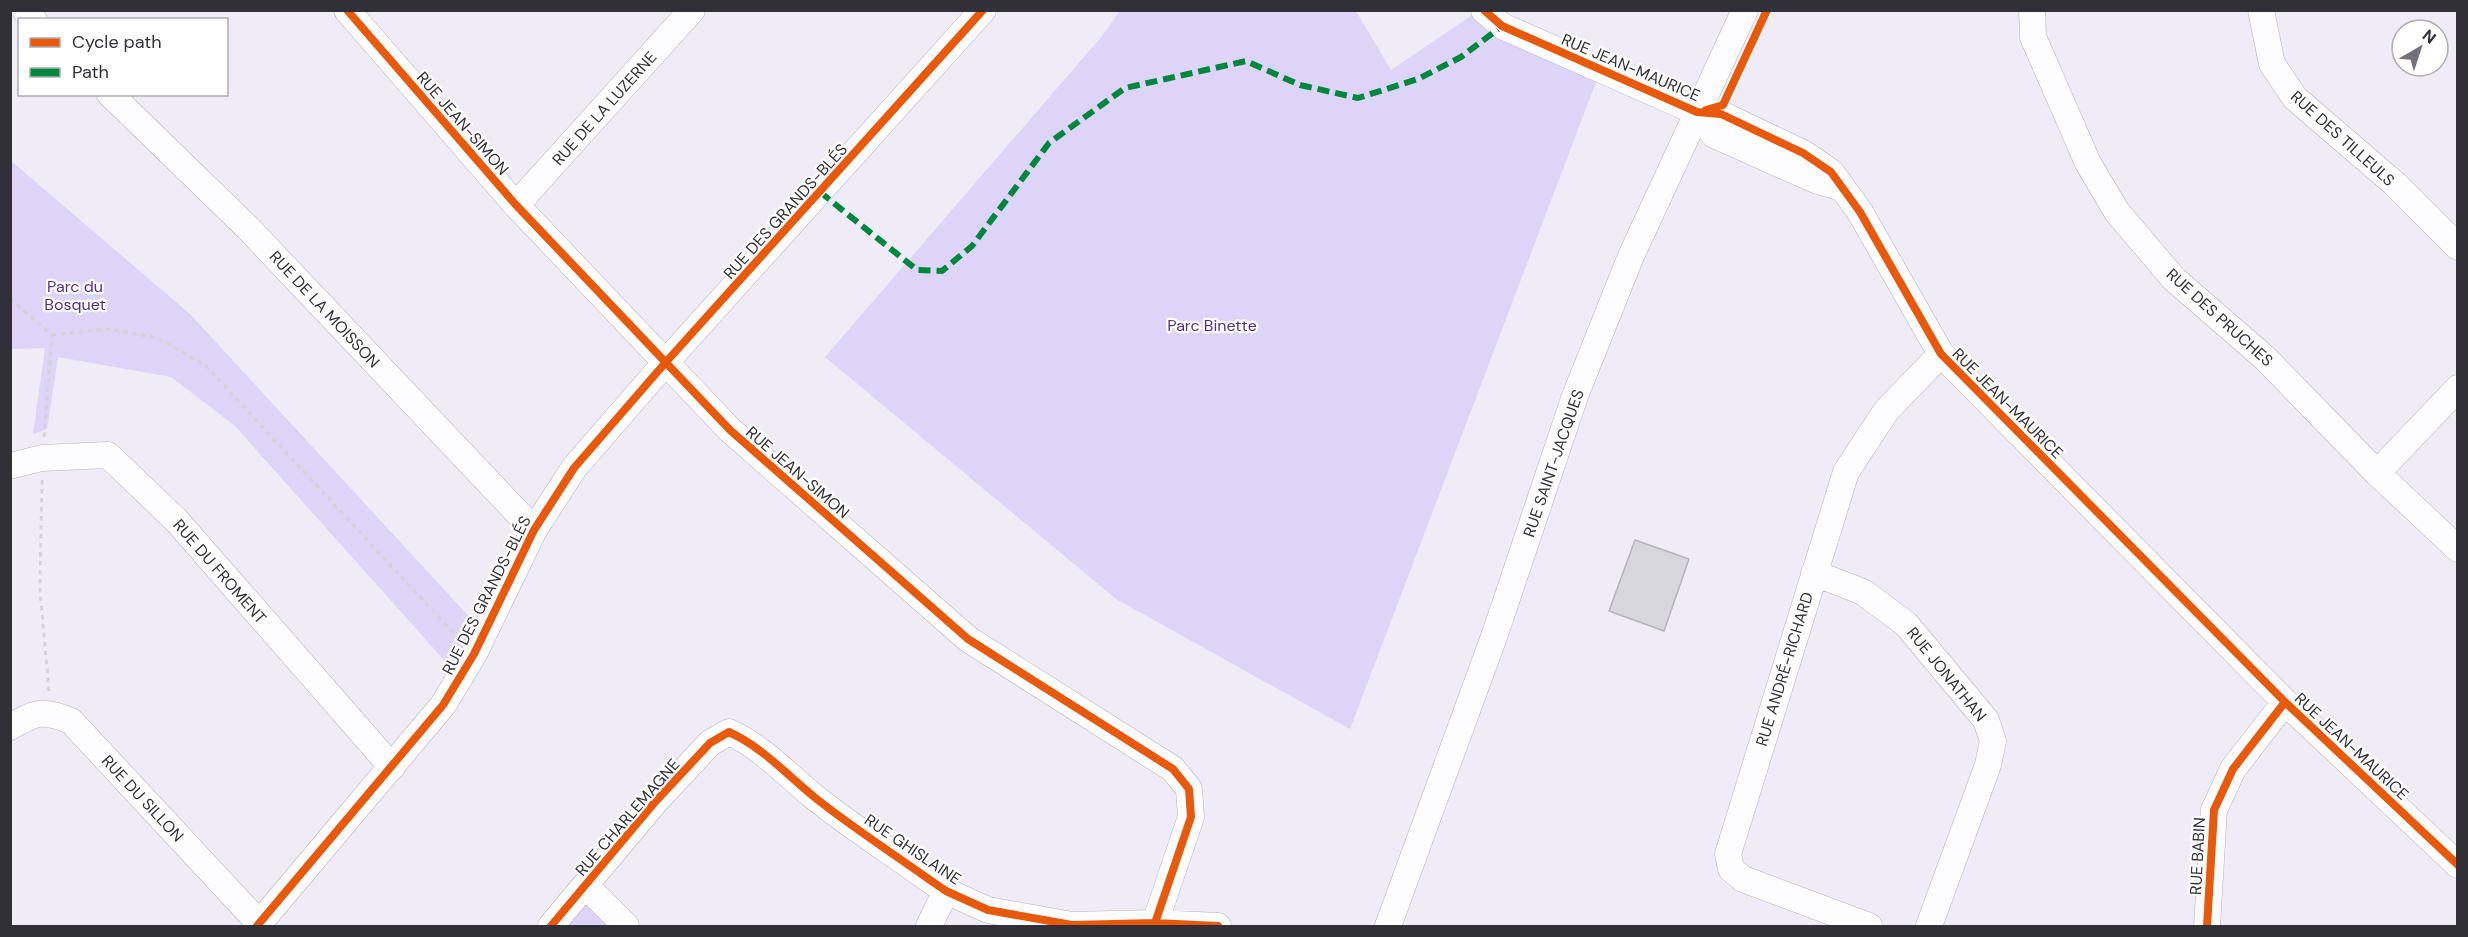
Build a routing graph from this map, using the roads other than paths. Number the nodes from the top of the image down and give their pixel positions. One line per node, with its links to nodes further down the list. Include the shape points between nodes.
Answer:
1 (692, 10): 10 (street, RUE DE LA LUZERNE)
2 (983, 10): 13 (street, RUE DES GRANDS-BLÉS)
3 (1484, 10): 9 (street, RUE JEAN-MAURICE, via 1502,26)
4 (1745, 10): 9 (street, RUE SAINT-JACQUES)
5 (2031, 10): 16 (street, RUE DES PRUCHES, via 2033,37 2088,163 2116,212 2174,279 2265,358)
6 (2261, 10): 11 (street, RUE DES TILLEULS, via 2272,64 2295,98 2395,184)
7 (358, 14): 10 (street, RUE JEAN-SIMON)
8 (112, 96): 17 (street, RUE DE LA MOISSON, via 248,228)
9 (1697, 112): 12 (street, RUE JEAN-MAURICE, via 1714,135 1815,180 1843,187); 33 (street, RUE SAINT-JACQUES, via 1631,256 1575,396 1495,634)
10 (516, 205): 13 (street, RUE JEAN-SIMON)
11 (2457, 247)
12 (1941, 354): 19 (street, RUE ANDRÉ-RICHARD, via 1886,411 1846,472); 20 (street, RUE JEAN-MAURICE)
13 (666, 362): 17 (street, RUE DES GRANDS-BLÉS, via 574,468); 28 (street, RUE JEAN-SIMON, via 730,430 968,639 1173,769 1189,789 1191,817)
14 (2457, 388): 16 (street)
15 (10, 466): 23 (street, RUE DU FROMENT, via 42,458 108,455 177,521)
16 (2377, 473): 18 (street, RUE DES PRUCHES)
17 (534, 530): 23 (street, RUE DES GRANDS-BLÉS, via 474,654 443,705)
18 (2457, 549)
19 (1814, 573): 34 (street, RUE ANDRÉ-RICHARD, via 1728,854 1731,869 1743,879); 35 (street, RUE JONATHAN, via 1863,592 1906,624 1986,720 1990,730 1993,741 1988,765)
20 (2285, 702): 24 (street, RUE JEAN-MAURICE); 36 (street, RUE BABIN, via 2233,769 2214,810)
21 (10, 727): 27 (street, RUE DU SILLON, via 30,715 51,713 71,721)
22 (729, 732): 25 (street, RUE CHARLEMAGNE, via 710,743 686,768); 26 (street, RUE GHISLAINE, via 774,760 813,795)
23 (392, 767): 27 (street, RUE DES GRANDS-BLÉS)
24 (2457, 865)
25 (585, 886): 29 (street, RUE CHARLEMAGNE); 30 (street)
26 (946, 891): 28 (street, RUE GHISLAINE, via 988,910 1072,926); 31 (street)
27 (258, 925)
28 (1155, 925): 32 (street, RUE GHISLAINE)
29 (551, 927)
30 (626, 927)
31 (929, 927)
32 (1218, 927)
33 (1388, 927)
34 (1869, 927)
35 (1929, 927)
36 (2207, 927)

